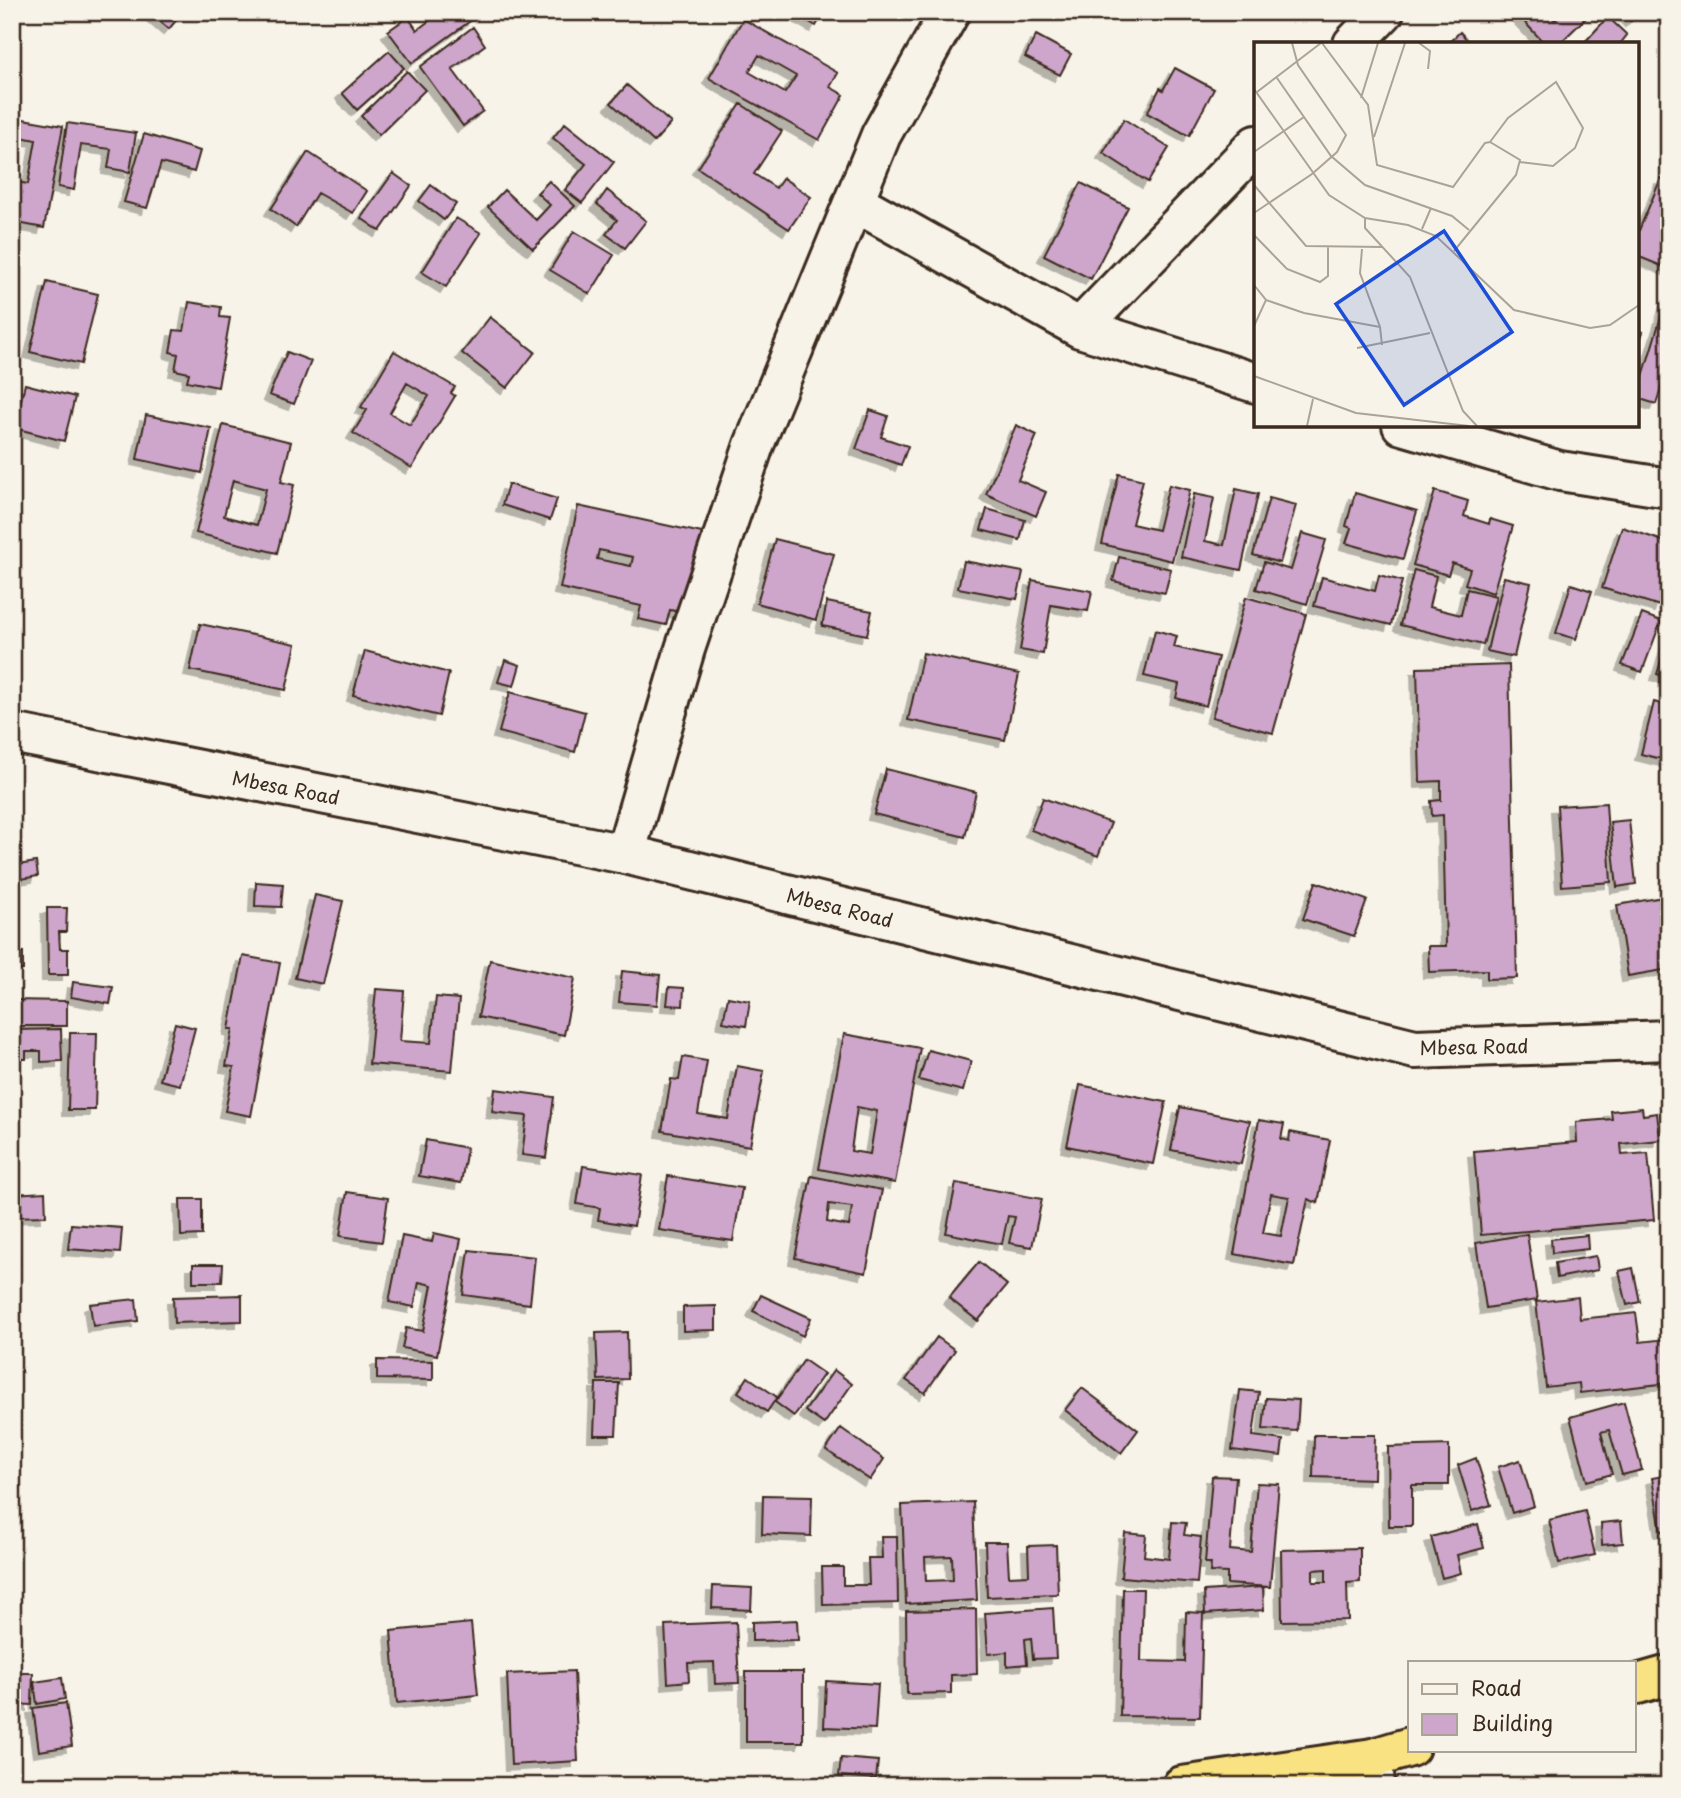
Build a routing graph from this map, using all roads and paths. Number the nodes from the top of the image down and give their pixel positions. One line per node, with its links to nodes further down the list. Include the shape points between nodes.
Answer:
1 (950, 12): 5 (street, via 881,135)
2 (1384, 12): 3 (street)
3 (1355, 42)
4 (1254, 147): 6 (street)
5 (855, 202): 6 (street); 11 (street, via 754,445 685,649)
6 (1080, 328): 7 (street)
7 (1254, 382)
8 (1409, 427): 9 (street, via 1560,471)
9 (1669, 488)
10 (12, 733): 11 (street, Mbesa Road)
11 (625, 854): 12 (street, Mbesa Road, via 1415,1049)
12 (1669, 1040)
13 (1669, 1675): 14 (highway)
14 (1636, 1684)
15 (1408, 1748): 16 (highway)
16 (1374, 1772): 17 (highway)
17 (1182, 1786)

